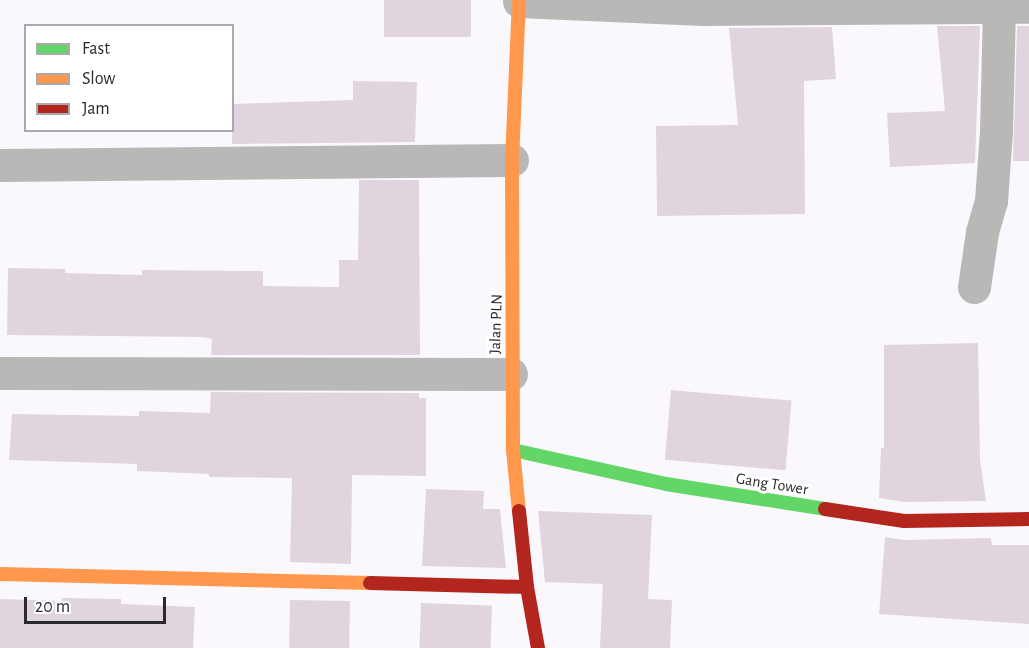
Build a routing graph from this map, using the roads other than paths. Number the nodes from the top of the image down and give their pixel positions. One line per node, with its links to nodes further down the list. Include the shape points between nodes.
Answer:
1 (519, 0): 2 (street, via 703,9); 3 (street, Jalan PLN)
2 (1014, 7): 5 (street, via 996,131 991,201)
3 (512, 160): 4 (street); 7 (street, Jalan PLN)
4 (0, 165)
5 (974, 287)
6 (0, 372): 7 (street)
7 (511, 374): 8 (street, Jalan PLN)
8 (513, 450): 9 (street, Gang Tower, via 666,484 904,521); 11 (street, Jalan PLN)
9 (1029, 519)
10 (0, 574): 11 (street)
11 (527, 587): 12 (street, Jalan PLN)
12 (538, 648)

